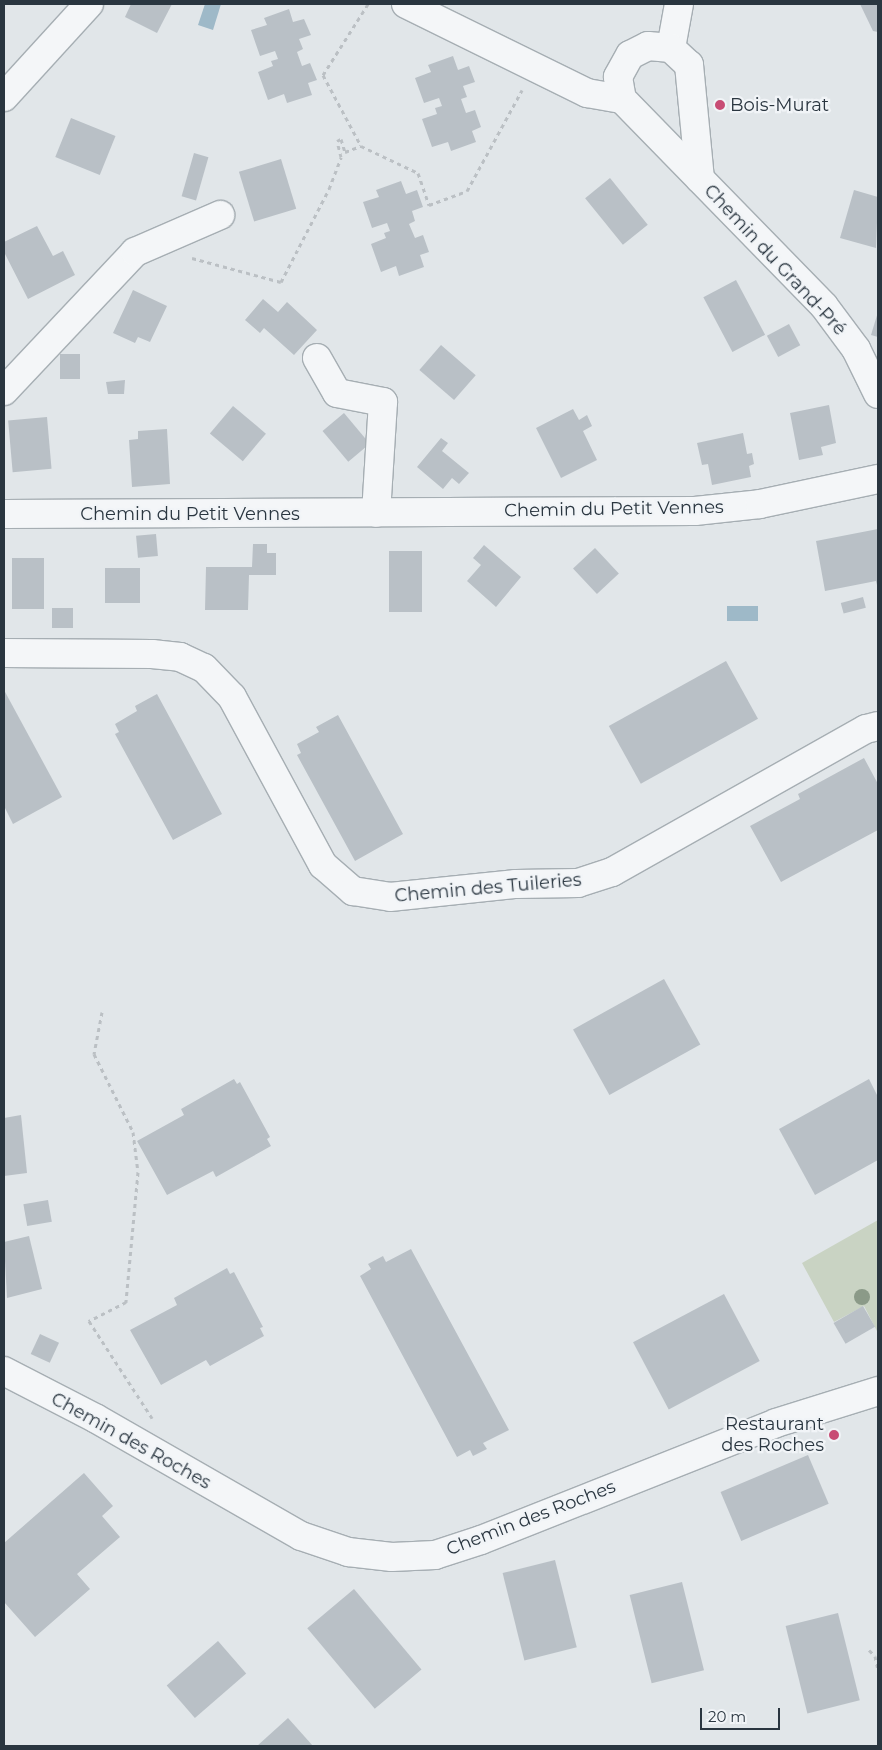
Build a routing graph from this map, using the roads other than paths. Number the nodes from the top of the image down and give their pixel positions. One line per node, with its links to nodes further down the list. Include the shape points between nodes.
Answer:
1 (89, 4): 5 (street)
2 (406, 4): 6 (street, via 587,93)
3 (679, 4): 4 (street)
4 (671, 48): 6 (street, via 648,46 630,55 618,77); 7 (street, Chemin du Grand-Pré, via 689,65)
5 (4, 97)
6 (622, 99): 7 (street, Chemin du Grand-Pré)
7 (700, 179): 11 (street, Chemin du Grand-Pré, via 824,306 856,349)
8 (220, 215): 10 (street, via 135,252)
9 (317, 358): 13 (street, via 337,393 383,402)
10 (4, 391)
11 (878, 394)
12 (878, 479): 13 (street, Chemin du Petit Vennes, via 760,504 695,511)
13 (376, 513): 14 (street, Chemin du Petit Vennes)
14 (4, 514)
15 (4, 653): 16 (street, Chemin des Tuileries, via 152,654 180,657 204,668 232,697 322,865 353,891 390,897 516,884 578,883 612,872 866,729)
16 (878, 726)
17 (4, 1371): 18 (street, Chemin des Roches, via 301,1536 348,1552 392,1557 436,1555 481,1540 776,1423)
18 (878, 1391)

